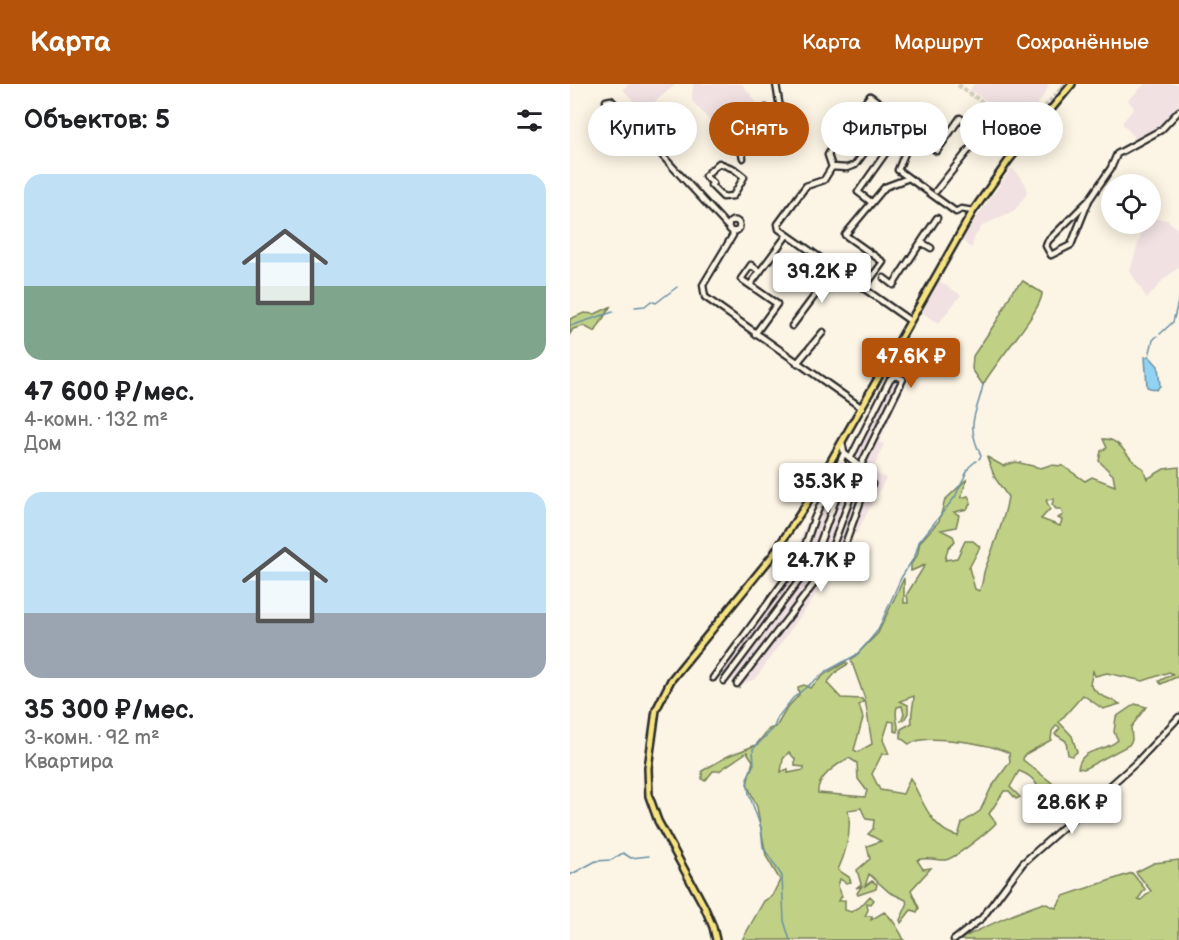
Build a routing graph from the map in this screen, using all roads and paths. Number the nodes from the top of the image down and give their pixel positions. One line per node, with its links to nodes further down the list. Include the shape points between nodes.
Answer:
1 (776, 84): 4 (street)
2 (1072, 84): 19 (main road, via 1015,152)
3 (606, 101): 32 (street, via 611,100 644,134 730,229 733,235 703,291 710,303)
4 (779, 102)
5 (865, 102): 6 (street, via 870,96)
6 (878, 102)
7 (1179, 111): 17 (street, via 1161,130 1117,153)
8 (948, 136): 16 (street, via 960,118 969,125 974,119 982,122 986,128)
9 (828, 156): 13 (street)
10 (862, 156): 13 (street, via 847,168)
11 (883, 156): 18 (street, via 858,192)
12 (905, 156): 14 (street, via 898,170)
13 (832, 167): 21 (street, via 824,180 806,186 778,224)
14 (909, 178): 18 (street, via 885,187); 19 (street, via 956,212)
15 (712, 184): 15 (street, via 723,197 733,196 744,177 719,163 705,176)
16 (936, 191)
17 (1089, 200): 17 (street, via 1071,245 1051,255 1046,246 1048,240)
18 (871, 202): 28 (street, via 845,235 883,262)
19 (973, 211): 29 (main road)
20 (937, 218): 22 (street)
21 (787, 235): 24 (street); 25 (street)
22 (921, 242): 23 (street); 26 (street, via 893,285)
23 (931, 248)
24 (838, 270): 28 (street); 30 (street)
25 (760, 272): 27 (street); 27 (street, via 751,265 741,279)
26 (884, 278)
27 (750, 285): 32 (street, via 777,304)
28 (864, 288): 29 (street)
29 (909, 320): 33 (main road)
30 (792, 326)
31 (823, 332): 34 (street)
32 (755, 334): 34 (street)
33 (889, 359): 35 (main road); 36 (street)
34 (797, 363): 40 (street)
35 (882, 372): 37 (street); 40 (main road)
36 (915, 373)
37 (890, 379): 38 (street, via 895,375); 41 (street)
38 (903, 380): 39 (street); 42 (street)
39 (910, 382)
40 (862, 408): 43 (main road)
41 (874, 411): 42 (street); 45 (street)
42 (885, 416): 45 (street, via 860,467)
43 (842, 442): 44 (street); 57 (main road, via 773,555 671,680 656,710 648,768 649,796 658,821 704,906)
44 (844, 453): 45 (street); 46 (street)
45 (851, 457)
46 (841, 460): 47 (street); 50 (street)
47 (846, 471): 48 (street); 51 (street)
48 (858, 477): 49 (street, via 872,484 861,500); 52 (street)
49 (843, 550)
50 (801, 558): 51 (street); 53 (street)
51 (813, 562): 52 (street); 54 (street)
52 (825, 567): 55 (street)
53 (713, 678)
54 (724, 681)
55 (737, 684)
56 (1179, 717): 58 (street, via 1137,762 1023,863 982,918)
57 (716, 940)
58 (954, 940)

